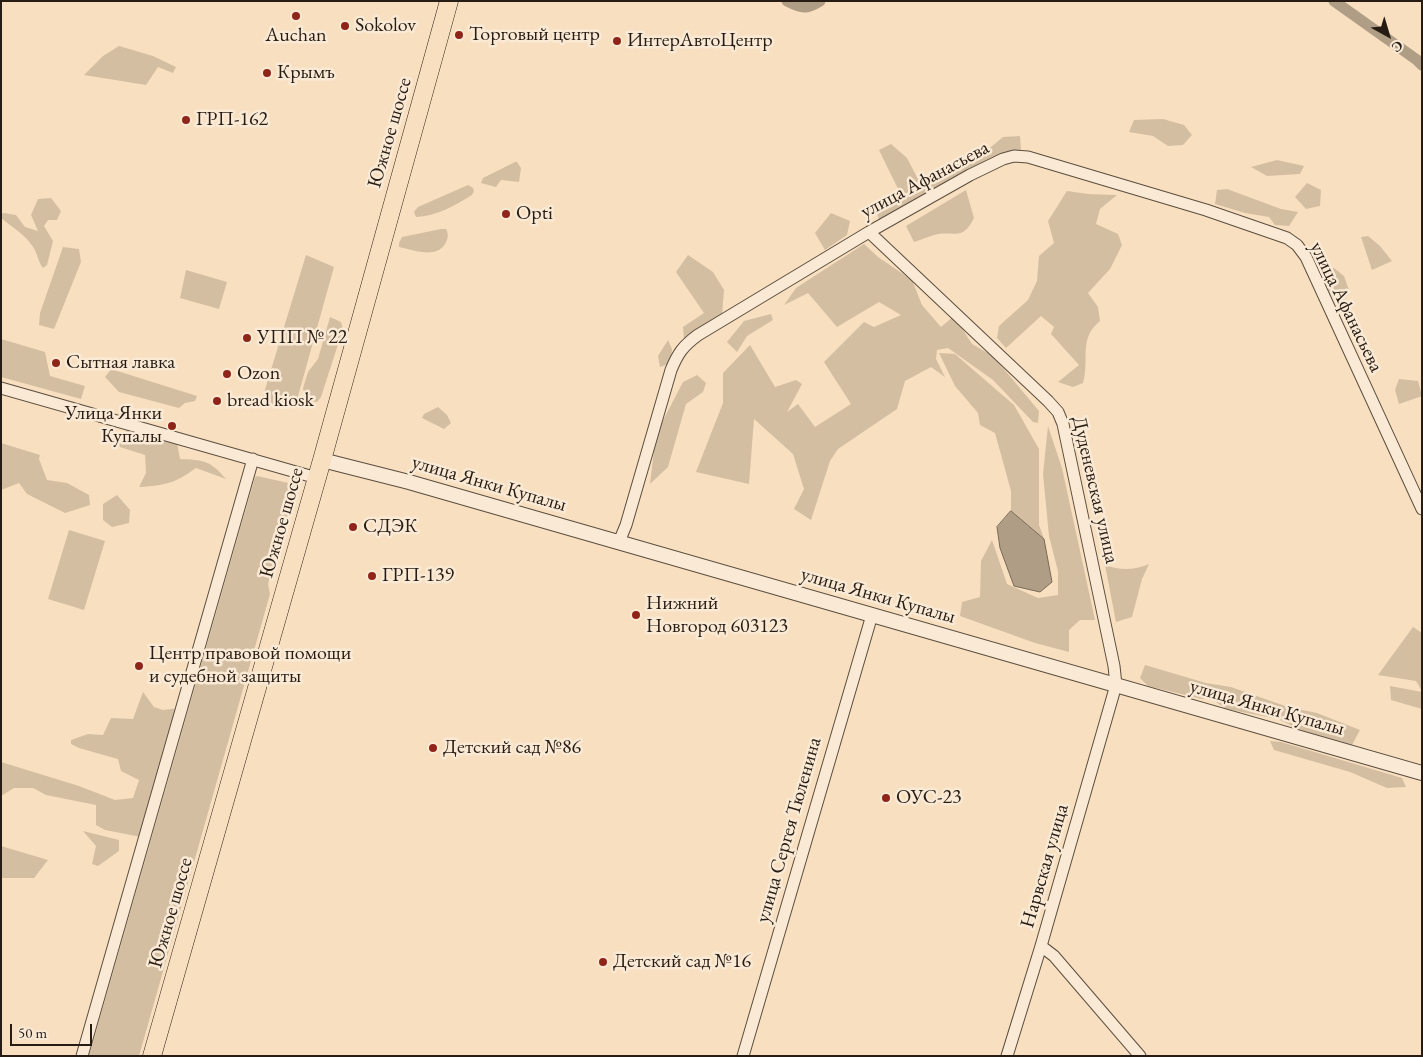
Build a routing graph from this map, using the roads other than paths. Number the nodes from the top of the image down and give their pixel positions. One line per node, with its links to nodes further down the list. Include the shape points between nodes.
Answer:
1 (449, 1): 5 (main road, Южное шоссе)
2 (869, 232): 7 (street, улица Афанасьева, via 970,175 1014,156 1028,157 1180,202 1288,238 1306,257); 8 (street, улица Афанасьева, via 698,335 678,353); 10 (street, Дуденевская улица, via 1058,412)
3 (1, 388): 4 (street)
4 (253, 459): 6 (street); 13 (street)
5 (322, 460): 6 (main road, Южное шоссе); 8 (street, улица Янки Купалы)
6 (317, 478): 14 (main road, Южное шоссе)
7 (1422, 508)
8 (619, 542): 9 (street, улица Янки Купалы)
9 (872, 615): 10 (street, улица Янки Купалы); 15 (street, улица Сергея Тюленина)
10 (1116, 685): 11 (street, улица Янки Купалы); 12 (street, Нарвская улица)
11 (1422, 773)
12 (1042, 946): 16 (street, Нарвская улица); 17 (street)
13 (82, 1056)
14 (152, 1056)
15 (743, 1056)
16 (1007, 1056)
17 (1140, 1056)

